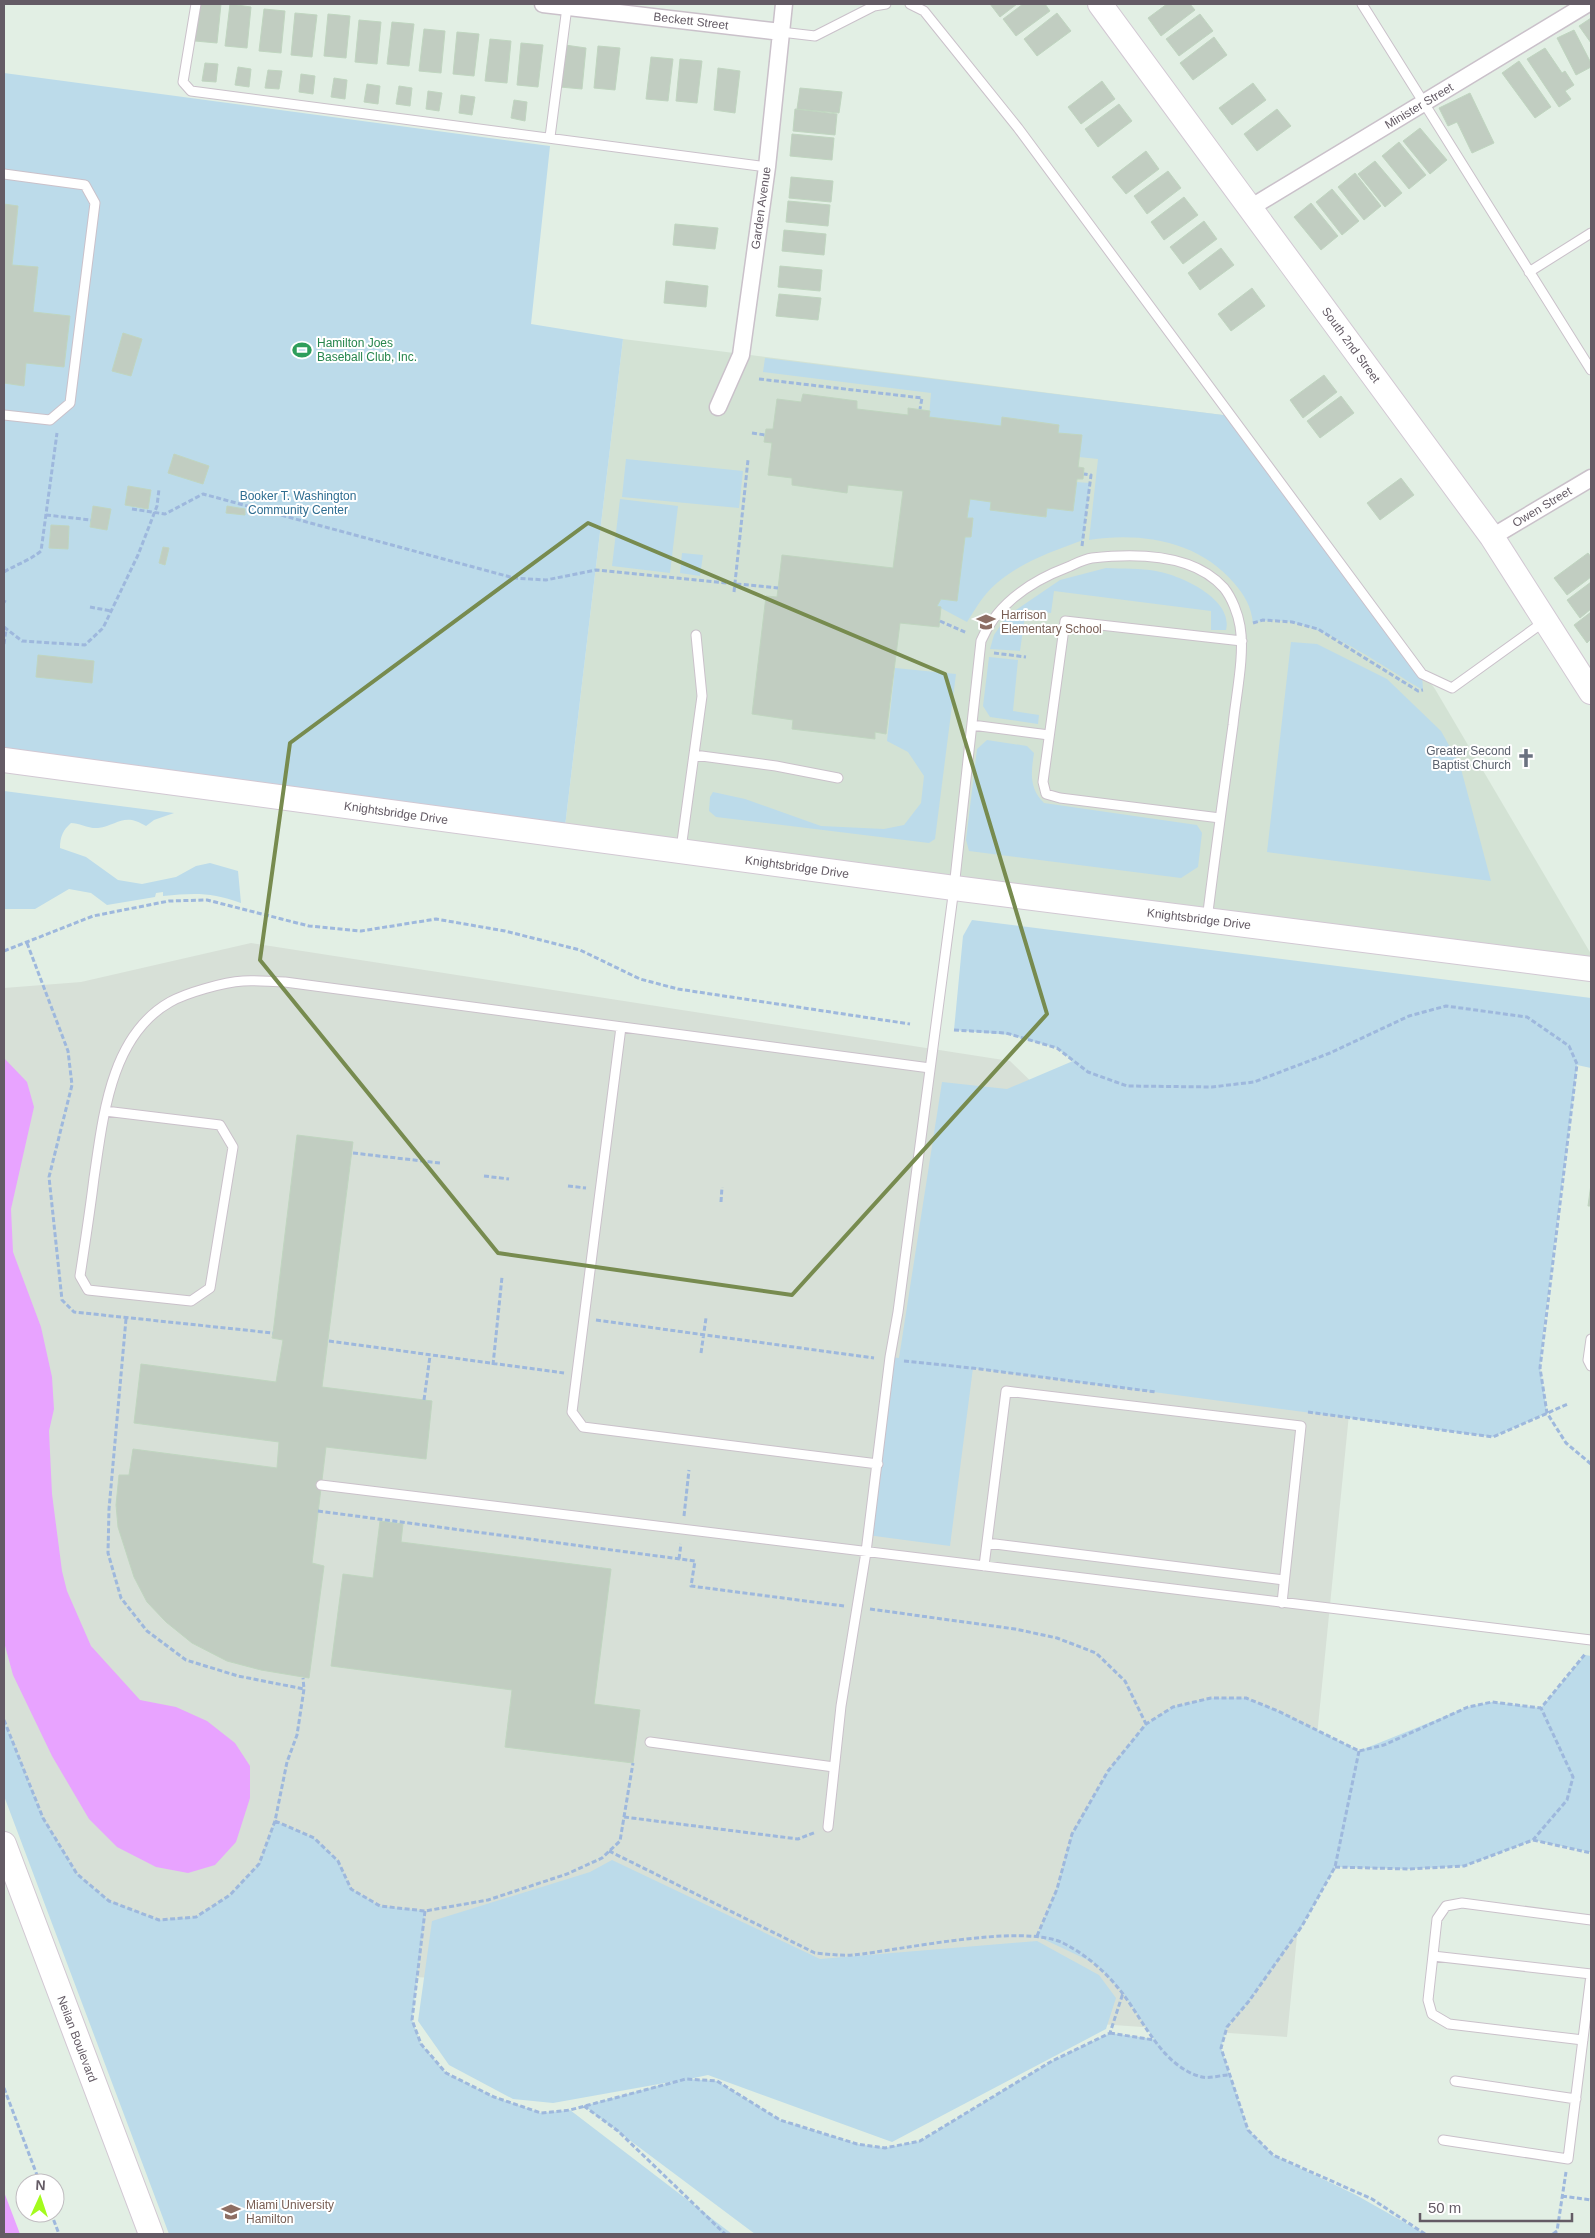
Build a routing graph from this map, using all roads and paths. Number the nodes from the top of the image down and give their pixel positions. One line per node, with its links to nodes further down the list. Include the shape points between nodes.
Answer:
1 (196, 4): 12 (lane, via 183,82 191,90)
2 (543, 4): 9 (street, Beckett Street)
3 (784, 4): 10 (street, Garden Avenue)
4 (886, 4): 10 (lane, via 874,6 816,36)
5 (910, 4): 52 (lane, via 924,11 1018,128 1422,674)
6 (1100, 4): 15 (street, South 2nd Street)
7 (1362, 4): 11 (lane)
8 (1587, 4): 11 (street, Minister Street)
9 (566, 7): 10 (street, Beckett Street); 12 (lane)
10 (781, 32): 13 (street, Garden Avenue)
11 (1423, 103): 15 (street, Minister Street); 17 (lane)
12 (550, 137): 13 (lane)
13 (767, 167): 20 (street, Garden Avenue, via 740,354)
14 (4, 174): 22 (lane, via 85,185 95,203 70,403)
15 (1250, 208): 34 (street, South 2nd Street)
16 (1591, 233): 17 (lane)
17 (1529, 272): 18 (lane)
18 (1591, 370)
19 (759, 379): 21 (path, via 922,398)
20 (718, 407)
21 (920, 409)
22 (59, 412): 23 (lane, via 50,420); 32 (path)
23 (4, 415)
24 (752, 433): 25 (path)
25 (765, 435)
26 (748, 460): 37 (path)
27 (1084, 474): 35 (path, via 1091,475)
28 (1591, 478): 34 (street, Owen Street)
29 (159, 489): 31 (path)
30 (132, 509): 31 (path)
31 (154, 513): 37 (path, via 165,514 203,494 514,578 546,580 596,570); 41 (path)
32 (46, 515): 33 (path); 36 (path, via 41,551 30,561 16,564)
33 (91, 520)
34 (1492, 537): 43 (street, South 2nd Street)
35 (1082, 546)
36 (4, 572)
37 (734, 584): 38 (path); 39 (path)
38 (778, 588)
39 (734, 592)
40 (90, 607): 41 (path)
41 (111, 610): 45 (path, via 103,628 85,645 22,641)
42 (940, 620): 46 (path)
43 (1547, 620): 52 (lane); 53 (street, South 2nd Street)
44 (1240, 627): 48 (lane); 52 (path, via 1263,620 1292,622 1318,629 1418,691); 54 (lane, via 1225,589 1204,571 1164,558 1132,555 1090,558 1042,576 1007,601 988,624 981,641)
45 (5, 628): 49 (path)
46 (968, 634)
47 (696, 636): 56 (lane, via 702,696)
48 (1242, 641): 55 (lane, via 1065,621); 59 (lane)
49 (4, 644)
50 (994, 653): 51 (path)
51 (1026, 657)
52 (1452, 688)
53 (1591, 692)
54 (972, 725): 55 (lane); 61 (lane)
55 (1049, 735): 59 (lane, via 1043,782 1046,794)
56 (694, 755): 58 (lane); 60 (lane)
57 (4, 760): 60 (street, Knightsbridge Drive)
58 (838, 778)
59 (1220, 818): 62 (lane)
60 (681, 852): 61 (street, Knightsbridge Drive)
61 (954, 888): 62 (street, Knightsbridge Drive); 68 (lane)
62 (1206, 920): 64 (street, Knightsbridge Drive)
63 (4, 952): 65 (path, via 93,916 168,901 207,900 309,926 361,930 436,919 505,931 580,950 640,979 678,989)
64 (1591, 969)
65 (910, 1024)
66 (621, 1027): 68 (lane); 69 (lane, via 285,982 241,981 170,1002 142,1025 122,1057); 91 (lane)
67 (954, 1030): 96 (path, via 1006,1033 1057,1048 1088,1072 1127,1086 1212,1087 1254,1082 1330,1053 1409,1016 1446,1006 1527,1017 1569,1046 1577,1064 1540,1368)
68 (930, 1068): 97 (lane)
69 (105, 1111): 69 (lane, via 80,1276 88,1290 191,1302 210,1288 233,1146 220,1125)
70 (353, 1153): 71 (path)
71 (440, 1163)
72 (484, 1176): 73 (path)
73 (509, 1179)
74 (568, 1186): 76 (path)
75 (722, 1187): 77 (path)
76 (586, 1188)
77 (721, 1202)
78 (502, 1277): 89 (path)
79 (706, 1318): 82 (path)
80 (126, 1319): 114 (path, via 108,1518 108,1553 121,1598 147,1631 186,1660 238,1676)
81 (596, 1320): 82 (path)
82 (704, 1335): 85 (path); 87 (path)
83 (1591, 1339): 90 (lane, via 1588,1360)
84 (329, 1341): 86 (path)
85 (701, 1352)
86 (430, 1356): 89 (path); 93 (path)
87 (874, 1358)
88 (898, 1361): 92 (path)
89 (493, 1365): 91 (path)
90 (1591, 1366)
91 (577, 1374): 97 (lane, via 572,1412 583,1427)
92 (1159, 1392)
93 (424, 1400)
94 (1568, 1404): 96 (path)
95 (1306, 1412): 96 (path, via 1493,1437)
96 (1547, 1413): 98 (path, via 1566,1443)
97 (878, 1464): 105 (lane)
98 (1591, 1464)
99 (689, 1470): 102 (path)
100 (321, 1485): 105 (lane)
101 (318, 1511): 106 (path)
102 (684, 1517)
103 (987, 1543): 107 (lane); 108 (lane); 108 (lane, via 1006,1391 1301,1426)
104 (681, 1544): 106 (path)
105 (866, 1552): 107 (lane); 110 (lane)
106 (679, 1559): 110 (path, via 695,1561 691,1586)
107 (984, 1566): 109 (lane)
108 (1284, 1580): 109 (lane)
109 (1282, 1603): 111 (lane)
110 (857, 1607): 117 (path, via 1016,1629 1057,1638 1096,1653 1125,1681); 121 (lane)
111 (1591, 1640)
112 (1591, 1647): 115 (path)
113 (303, 1678): 114 (path)
114 (304, 1689): 123 (path, via 297,1735 287,1762)
115 (1541, 1708): 119 (path, via 1492,1702 1468,1707 1384,1745); 125 (path, via 1573,1777 1567,1800)
116 (4, 1720): 123 (path, via 43,1818 77,1874 109,1901 159,1920 196,1917 230,1895 259,1864)
117 (1146, 1724): 119 (path, via 1173,1707 1211,1698 1246,1698); 132 (path, via 1108,1771 1072,1834 1057,1889)
118 (650, 1742): 121 (lane)
119 (1359, 1751): 129 (path)
120 (633, 1763): 122 (path)
121 (834, 1767): 124 (lane)
122 (624, 1817): 124 (path, via 798,1839); 127 (path, via 620,1841)
123 (275, 1821): 130 (path, via 314,1838 338,1861 351,1889 380,1906)
124 (828, 1827)
125 (1533, 1840): 128 (path); 129 (path, via 1464,1866 1408,1870)
126 (4, 1844): 150 (street, Neilan Boulevard)
127 (609, 1851): 130 (path, via 602,1858 567,1874 488,1900); 132 (path, via 815,1953 850,1955 1001,1936)
128 (1591, 1852)
129 (1335, 1867): 139 (path, via 1302,1926 1227,2027 1221,2048)
130 (425, 1911): 143 (path, via 412,2020 421,2044 446,2073 494,2097 541,2113)
131 (1591, 1920): 133 (lane, via 1462,1903 1446,1906 1438,1919)
132 (1037, 1936): 135 (path, via 1062,1943 1096,1964)
133 (1433, 1956): 134 (lane); 138 (lane, via 1428,2000 1432,2014 1449,2024)
134 (1591, 1975): 138 (lane)
135 (1123, 1993): 136 (path); 137 (path)
136 (1110, 2033): 137 (path); 143 (path, via 1052,2061 920,2141 886,2148 857,2144 780,2120 717,2081 686,2079)
137 (1154, 2040): 139 (path, via 1173,2063 1203,2077)
138 (1583, 2040): 142 (lane)
139 (1228, 2075): 152 (path, via 1248,2130 1273,2155 1372,2199)
140 (1455, 2081): 142 (lane)
141 (4, 2088): 146 (path)
142 (1576, 2099): 145 (lane)
143 (584, 2106): 151 (path, via 618,2131)
144 (1443, 2140): 145 (lane)
145 (1568, 2159): 147 (path)
146 (36, 2173)
147 (1562, 2196): 148 (path); 149 (path)
148 (1591, 2200)
149 (1557, 2233): 153 (path)
150 (152, 2234)
151 (725, 2234)
152 (1425, 2234)
153 (1554, 2234)

